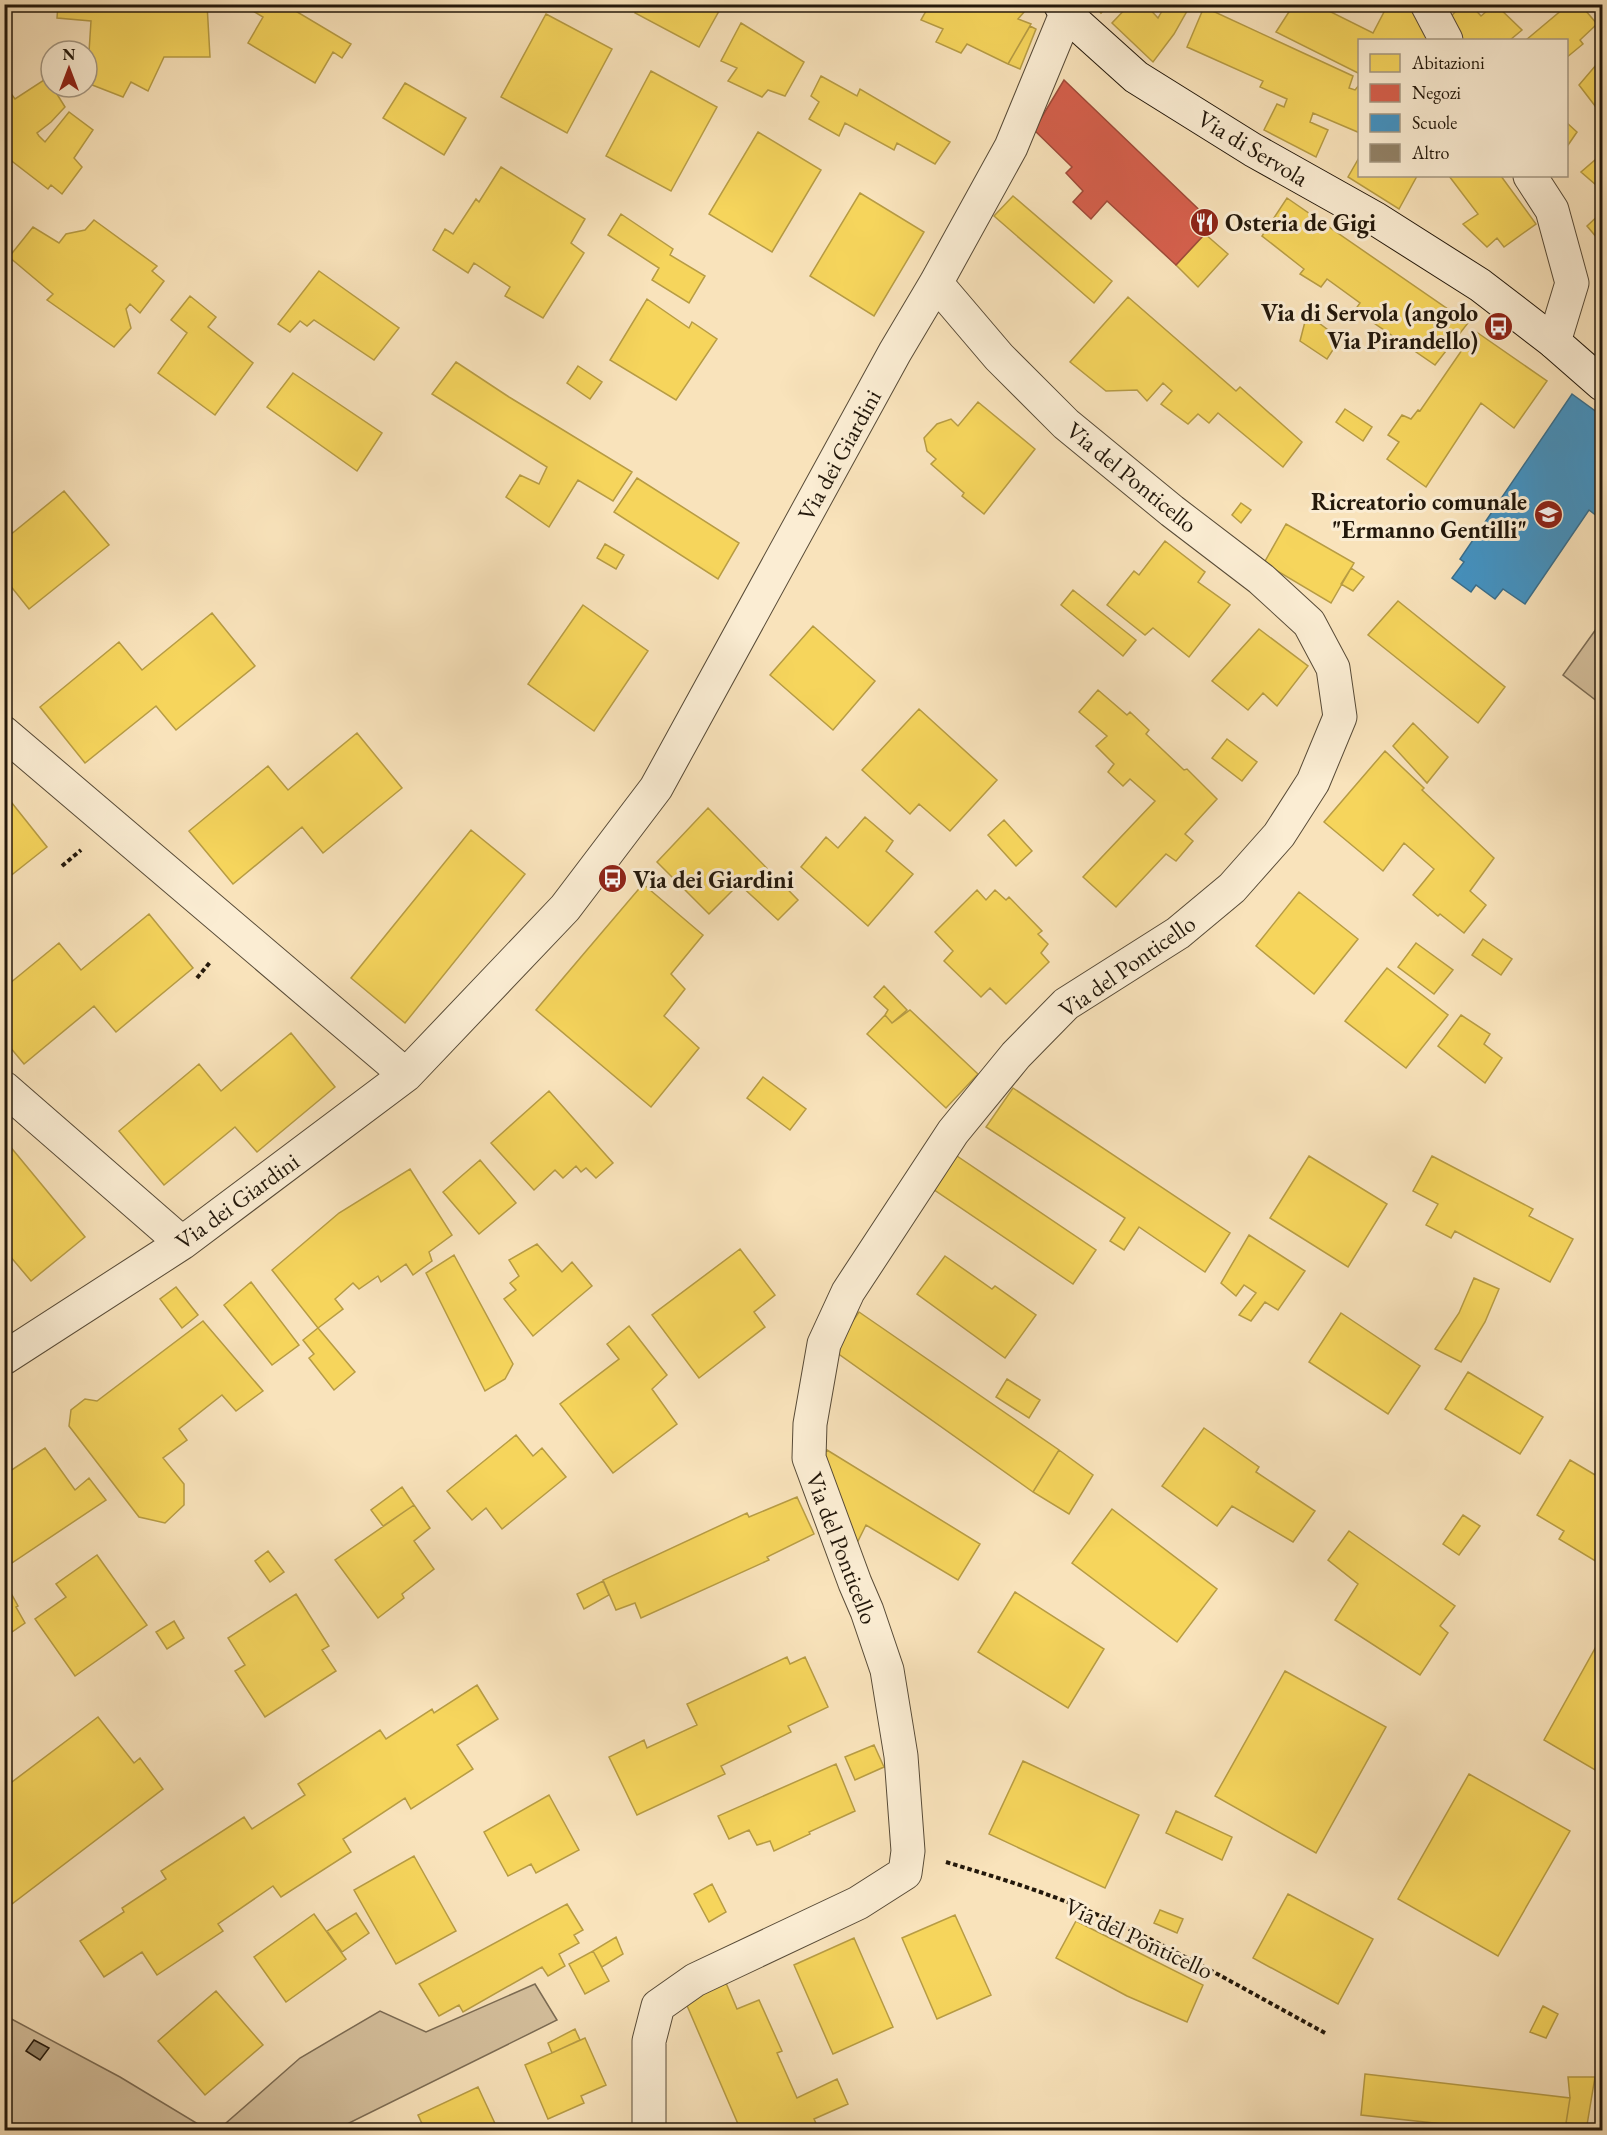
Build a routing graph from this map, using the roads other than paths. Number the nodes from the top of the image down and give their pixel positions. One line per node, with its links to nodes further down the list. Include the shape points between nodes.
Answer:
1 (1426, 4): 3 (street)
2 (1063, 9): 5 (street, Via dei Giardini, via 1011,147); 6 (street, Via di Servola, via 1136,77 1376,219 1480,285)
3 (1445, 39)
4 (1531, 177): 6 (street, via 1552,210 1572,283)
5 (936, 283): 9 (street, Via dei Giardini, via 656,788 565,908); 13 (street, Via del Ponticello, via 999,357 1066,424 1261,579 1309,623 1333,668 1340,717 1313,782 1279,835 1232,888 1178,933 1066,1005 1009,1064 953,1132 848,1292 824,1344 810,1425 809,1458 887,1670 901,1756 908,1851 905,1873 858,1903 695,1980 658,2006 649,2041)
6 (1554, 342): 7 (street, Via di Servola)
7 (1602, 384)
8 (4, 733): 9 (street)
9 (406, 1075): 11 (street, Via dei Giardini)
10 (4, 1088): 11 (street)
11 (182, 1243): 12 (street, Via dei Giardini)
12 (4, 1358)
13 (649, 2130)

